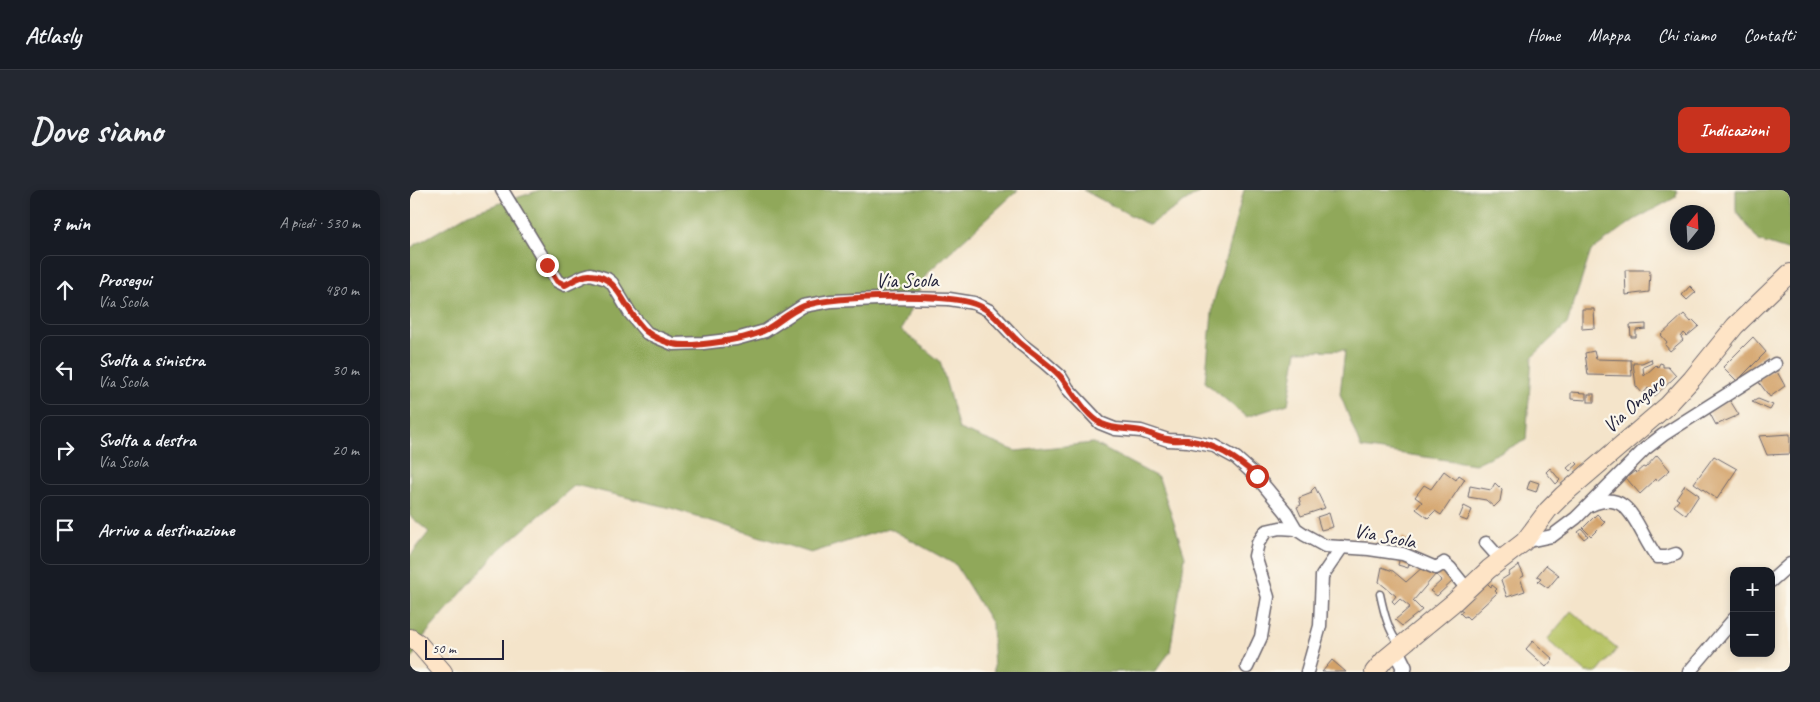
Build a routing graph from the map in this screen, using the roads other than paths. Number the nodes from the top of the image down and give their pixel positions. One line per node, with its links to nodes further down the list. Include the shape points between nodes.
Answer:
1 (502, 190): 5 (street, Via Scola, via 557,281 565,285 591,274 607,279 647,333 673,344 736,339 765,331 803,306 831,301 902,298 974,303 990,311 1021,344 1060,376 1100,423 1168,440 1188,440 1214,446 1236,458 1257,476)
2 (1790, 273): 6 (main road, Via Ongaro, via 1734,326 1668,404 1548,510)
3 (1774, 364): 4 (street, via 1663,435)
4 (1586, 508): 6 (street, via 1552,536); 9 (street, via 1601,500 1616,501 1628,508 1657,557)
5 (1296, 529): 8 (street, Via Scola, via 1325,546); 18 (street, via 1266,531 1258,542 1255,556 1268,597 1261,637)
6 (1524, 542): 10 (main road, Via Ongaro)
7 (1486, 543): 10 (street)
8 (1342, 547): 13 (street, Via Scola, via 1403,554 1436,568 1444,564); 20 (street, Via Scola, via 1323,573 1320,626)
9 (1676, 554)
10 (1501, 560): 13 (main road, Via Ongaro)
11 (1790, 564): 12 (street)
12 (1775, 577)
13 (1467, 589): 17 (main road, Via Ongaro)
14 (1380, 594): 17 (lane, via 1384,617)
15 (1730, 624): 23 (street)
16 (410, 638): 19 (main road)
17 (1399, 649): 21 (main road, Via Ongaro); 22 (street)
18 (1247, 667)
19 (443, 672)
20 (1307, 672)
21 (1374, 672)
22 (1403, 672)
23 (1689, 672)

